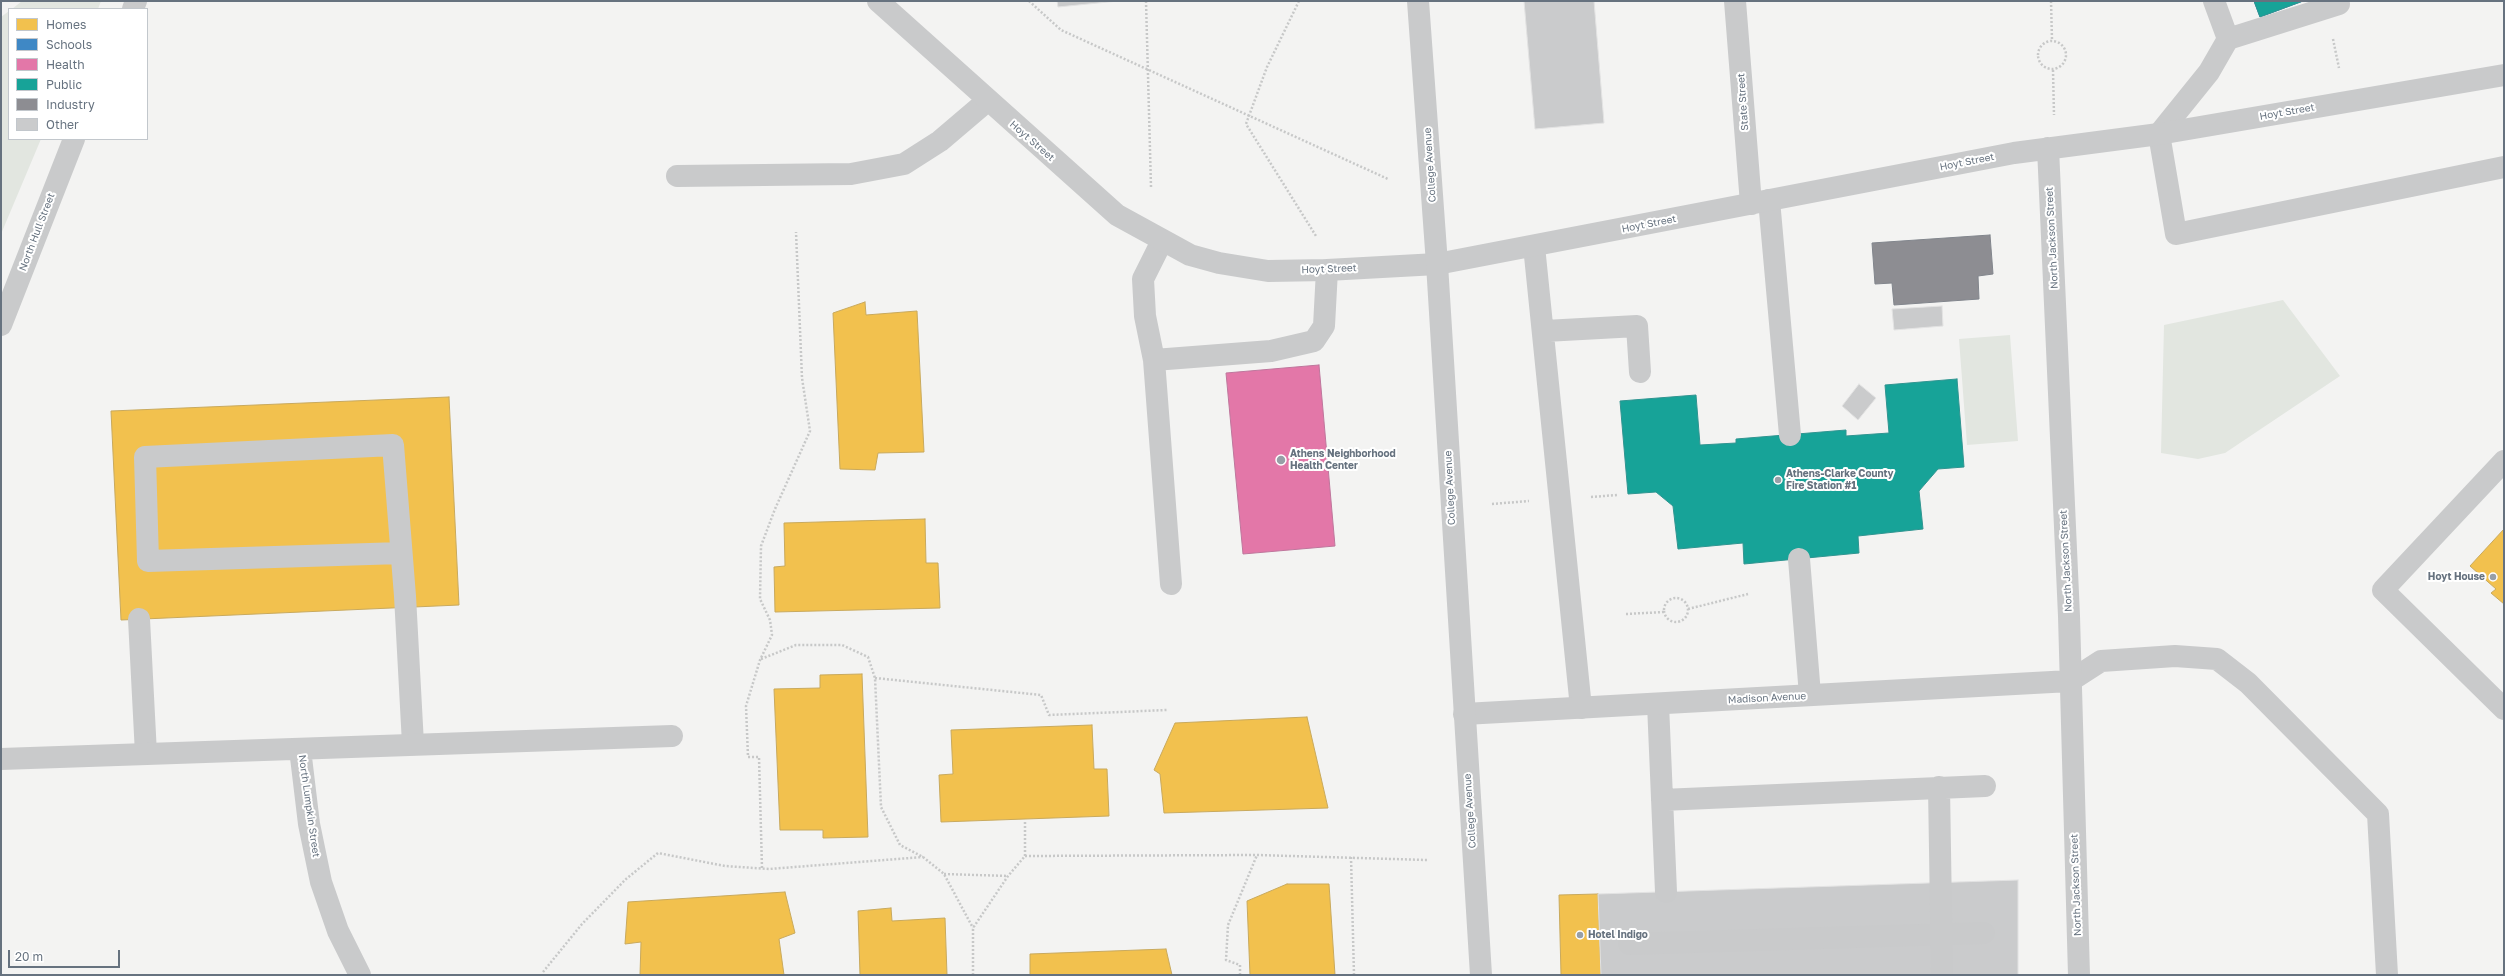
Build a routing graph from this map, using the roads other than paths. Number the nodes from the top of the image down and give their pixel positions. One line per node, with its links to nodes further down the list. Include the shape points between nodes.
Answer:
1 (878, 1): 8 (street, Hoyt Street, via 926,42)
2 (1418, 1): 17 (street, College Avenue)
3 (1735, 1): 14 (street, State Street)
4 (2214, 1): 6 (street)
5 (2339, 4): 6 (street)
6 (2228, 39): 9 (street, via 2209,72)
7 (2504, 75): 9 (street, Hoyt Street)
8 (987, 101): 13 (street, via 940,141 904,164 851,174); 15 (street, Hoyt Street, via 1117,216)
9 (2159, 134): 11 (street, Hoyt Street); 12 (street, via 2176,234)
10 (74, 140): 19 (street, North Hull Street)
11 (2048, 148): 14 (street, Hoyt Street); 29 (street, North Jackson Street)
12 (2504, 167)
13 (677, 176)
14 (1760, 202): 16 (street, Hoyt Street); 23 (street, State Street)
15 (1162, 240): 18 (street, Hoyt Street, via 1190,255 1219,263 1268,271); 21 (street, via 1144,278 1145,316)
16 (1534, 246): 17 (street, Hoyt Street); 20 (street)
17 (1437, 264): 18 (street, Hoyt Street); 34 (street, College Avenue)
18 (1327, 270): 21 (street, via 1324,326 1314,341 1271,351)
19 (1, 325)
20 (1544, 331): 22 (street, via 1637,326); 32 (street)
21 (1154, 360): 27 (street)
22 (1640, 372)
23 (1790, 435)
24 (2504, 461): 33 (street, via 2383,590)
25 (402, 553): 25 (street, via 393,445 145,457 148,561); 36 (street)
26 (1799, 559): 30 (street)
27 (1171, 584)
28 (139, 619): 38 (street)
29 (2070, 681): 30 (street, Madison Avenue); 50 (street, North Jackson Street); 51 (street, via 2101,661 2175,656 2217,659 2248,683 2378,814)
30 (1810, 695): 31 (street, Madison Avenue)
31 (1658, 704): 32 (street, Madison Avenue); 42 (street)
32 (1581, 708): 34 (street, Madison Avenue)
33 (2504, 709)
34 (1464, 714): 48 (street, College Avenue)
35 (672, 736): 36 (street)
36 (413, 744): 37 (street)
37 (300, 749): 38 (street); 47 (street, North Lumpkin Street, via 309,824 321,882 338,931)
38 (146, 754): 39 (street)
39 (1, 759)
40 (1985, 786): 41 (street)
41 (1939, 787): 42 (street); 45 (street)
42 (1662, 800): 43 (street)
43 (1666, 892)
44 (1984, 932): 45 (street)
45 (1942, 934): 46 (street); 49 (street)
46 (1629, 944)
47 (360, 975)
48 (1481, 975)
49 (1942, 975)
50 (2078, 975)
51 (2387, 975)

